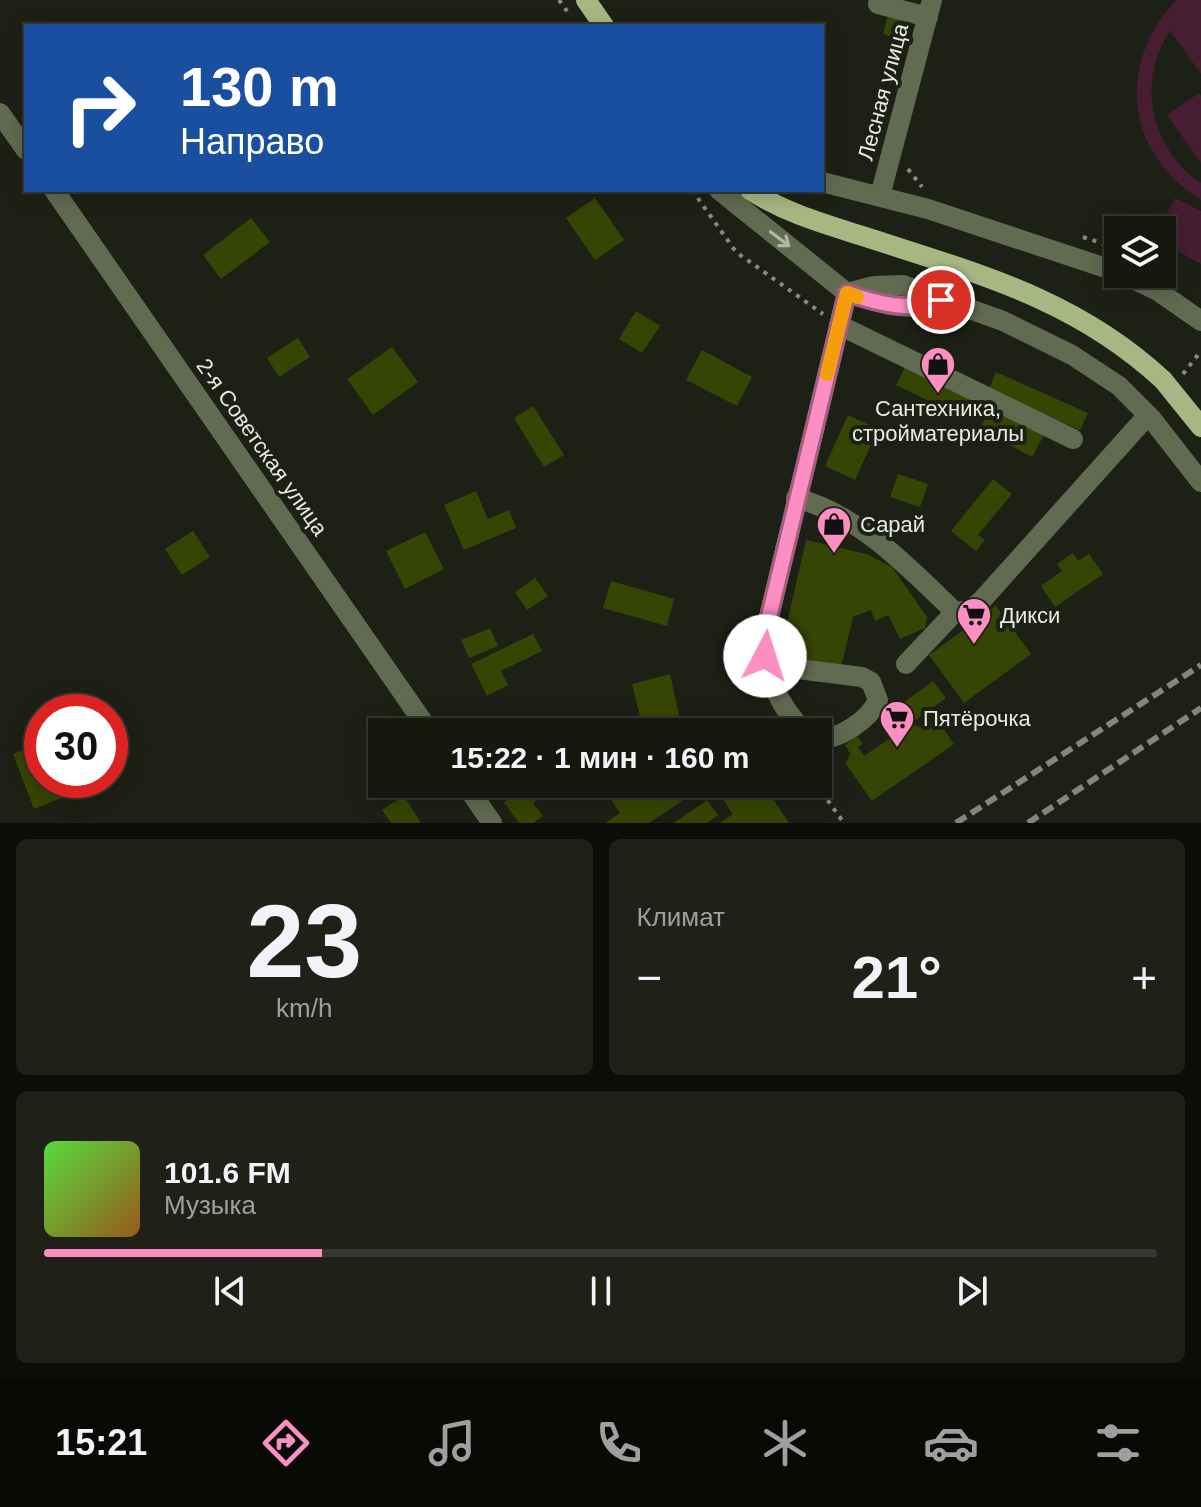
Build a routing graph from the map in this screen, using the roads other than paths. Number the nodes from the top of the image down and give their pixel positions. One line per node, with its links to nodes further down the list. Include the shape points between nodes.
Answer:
1 (586, 0): 4 (main road)
2 (878, 4): 3 (street)
3 (930, 9): 11 (street, Лесная улица)
4 (603, 24)
5 (0, 113): 6 (street)
6 (24, 147)
7 (824, 182): 11 (street)
8 (55, 192): 25 (street, 2-я Советская улица)
9 (721, 192): 14 (street, one-way to 14)
10 (754, 192): 18 (main road, bridge, via 806,218 1032,293 1112,338 1163,380)
11 (880, 196): 12 (street)
12 (1104, 267)
13 (1152, 288): 15 (street)
14 (847, 293): 16 (street); 17 (street, via 903,285 1003,321 1072,355 1119,386)
15 (1201, 321)
16 (830, 326): 19 (street); 21 (street)
17 (1148, 415): 20 (street); 22 (street, via 982,600 971,610)
18 (1201, 427)
19 (1073, 439)
20 (1201, 482)
21 (796, 498): 22 (street, via 859,528); 24 (street, via 768,621)
22 (955, 612): 23 (street)
23 (906, 664)
24 (766, 665): 26 (street); 27 (street, via 871,682 878,700 873,712)
25 (420, 718)
26 (792, 718)
27 (832, 738)
28 (475, 798): 29 (street)
29 (492, 823)

